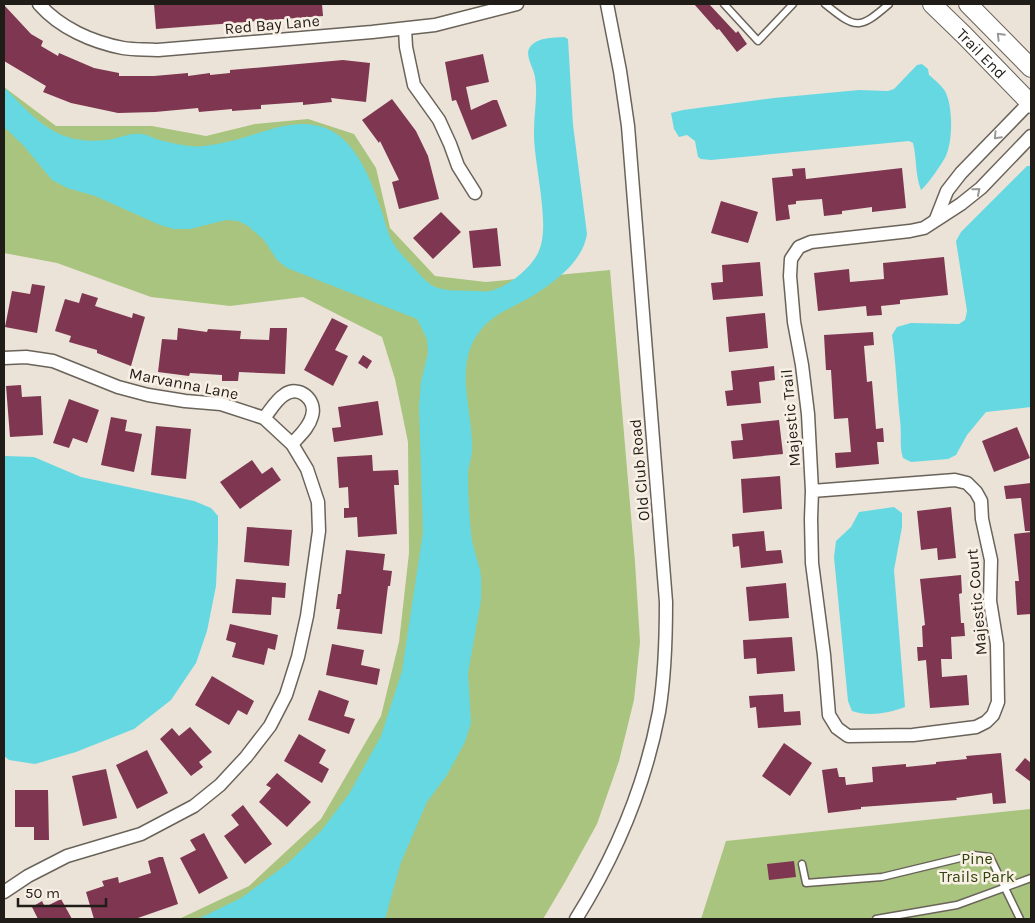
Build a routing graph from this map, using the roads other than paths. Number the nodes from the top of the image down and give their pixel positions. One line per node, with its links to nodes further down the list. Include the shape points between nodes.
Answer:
1 (39, 4): 10 (street, Red Bay Lane, via 54,19 75,32 125,48 158,50)
2 (517, 4): 10 (street, Red Bay Lane, via 464,19)
3 (607, 4): 25 (street, Old Club Road, via 628,126 666,602 666,647 659,710 639,788 615,850)
4 (724, 4): 5 (lane, via 758,41)
5 (794, 4)
6 (825, 4): 7 (lane, via 852,23 869,21)
7 (889, 4)
8 (932, 4): 12 (street, Trail End)
9 (968, 4): 11 (street, Trail End, one-way to 9)
10 (405, 29): 14 (street, via 414,85 439,120 458,166)
11 (1031, 68)
12 (1031, 103): 15 (street, one-way to 15, via 961,173 947,191)
13 (1031, 136): 15 (street, Majestic Trail, one-way to 13, via 981,188)
14 (475, 193)
15 (936, 219): 19 (street, Majestic Trail, via 924,228 910,231 811,242 799,248 791,259 794,322 808,414)
16 (4, 358): 17 (street, Marvanna Lane, via 53,361 148,395 220,404)
17 (264, 418): 18 (street, Marvanna Lane); 18 (street, via 283,395 291,391 307,396 312,402 313,414 309,425)
18 (292, 444): 24 (street, Marvanna Lane, via 307,469 318,502 319,531 308,616 298,657 286,695 270,726 246,758 194,806 141,834 67,856)
19 (812, 491): 20 (street, Majestic Trail, via 813,572 829,715); 20 (street, Majestic Court, via 955,480 967,484 981,501 991,560 990,601 997,644 998,702 993,715 976,727 913,735 848,736)
20 (837, 728)
21 (802, 864): 23 (lane, via 806,883 882,876 973,855 990,857)
22 (1031, 878): 23 (lane)
23 (1004, 888): 26 (lane, via 957,905); 27 (lane)
24 (4, 892)
25 (576, 919)
26 (876, 919)
27 (1020, 919)

